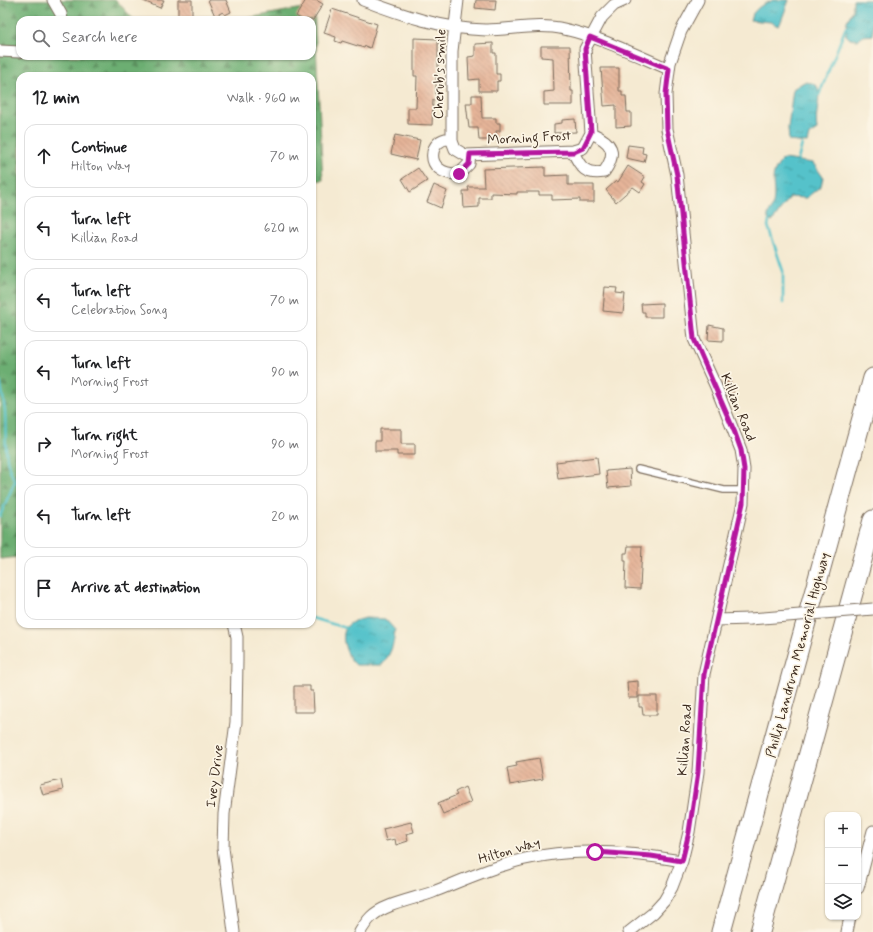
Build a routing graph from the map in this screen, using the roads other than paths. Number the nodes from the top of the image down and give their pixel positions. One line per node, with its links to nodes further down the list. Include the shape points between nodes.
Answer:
1 (53, 0): 6 (street)
2 (363, 0): 7 (street, via 431,23)
3 (458, 0): 7 (street, Cherub's smile)
4 (625, 0): 8 (street, Morning Frost, via 602,17)
5 (698, 0): 11 (street, Killian Road, via 681,31)
6 (61, 16)
7 (455, 27): 8 (street, via 488,30 564,28); 13 (street, Cherub's smile, via 452,51)
8 (590, 37): 11 (street); 12 (street, Morning Frost, via 585,49)
9 (0, 51): 10 (street)
10 (16, 52)
11 (669, 69): 18 (street, Killian Road, via 666,94 667,129 677,175 691,323 694,339 739,444 744,469)
12 (591, 132): 14 (street, Morning Frost, via 583,148); 14 (street, via 603,138 611,150 612,162 604,172 593,174 581,167)
13 (454, 144): 15 (street, Morning Frost, via 460,153); 15 (street, via 445,138 434,147 437,169 445,173 459,174 469,164)
14 (574, 152): 15 (street, Morning Frost)
15 (470, 154)
16 (873, 378): 30 (highway, Phillip Landrum Memorial Highway)
17 (638, 469): 18 (lane, via 724,490)
18 (744, 490): 21 (street, Killian Road)
19 (873, 520): 31 (highway)
20 (873, 609): 21 (street, bridge)
21 (717, 620): 24 (street, Killian Road, via 704,674 698,772)
22 (235, 628): 27 (street, Ivey Drive, via 238,660 236,722 224,814 223,848)
23 (873, 830): 25 (street)
24 (682, 861): 28 (street, Hilton Way, via 595,852 554,853 504,864 431,893 398,903 371,917); 29 (street, Killian Road, via 664,901)
25 (859, 884)
26 (849, 920): 32 (street)
27 (234, 932)
28 (360, 932)
29 (630, 932)
30 (722, 932)
31 (760, 932)
32 (847, 932)

